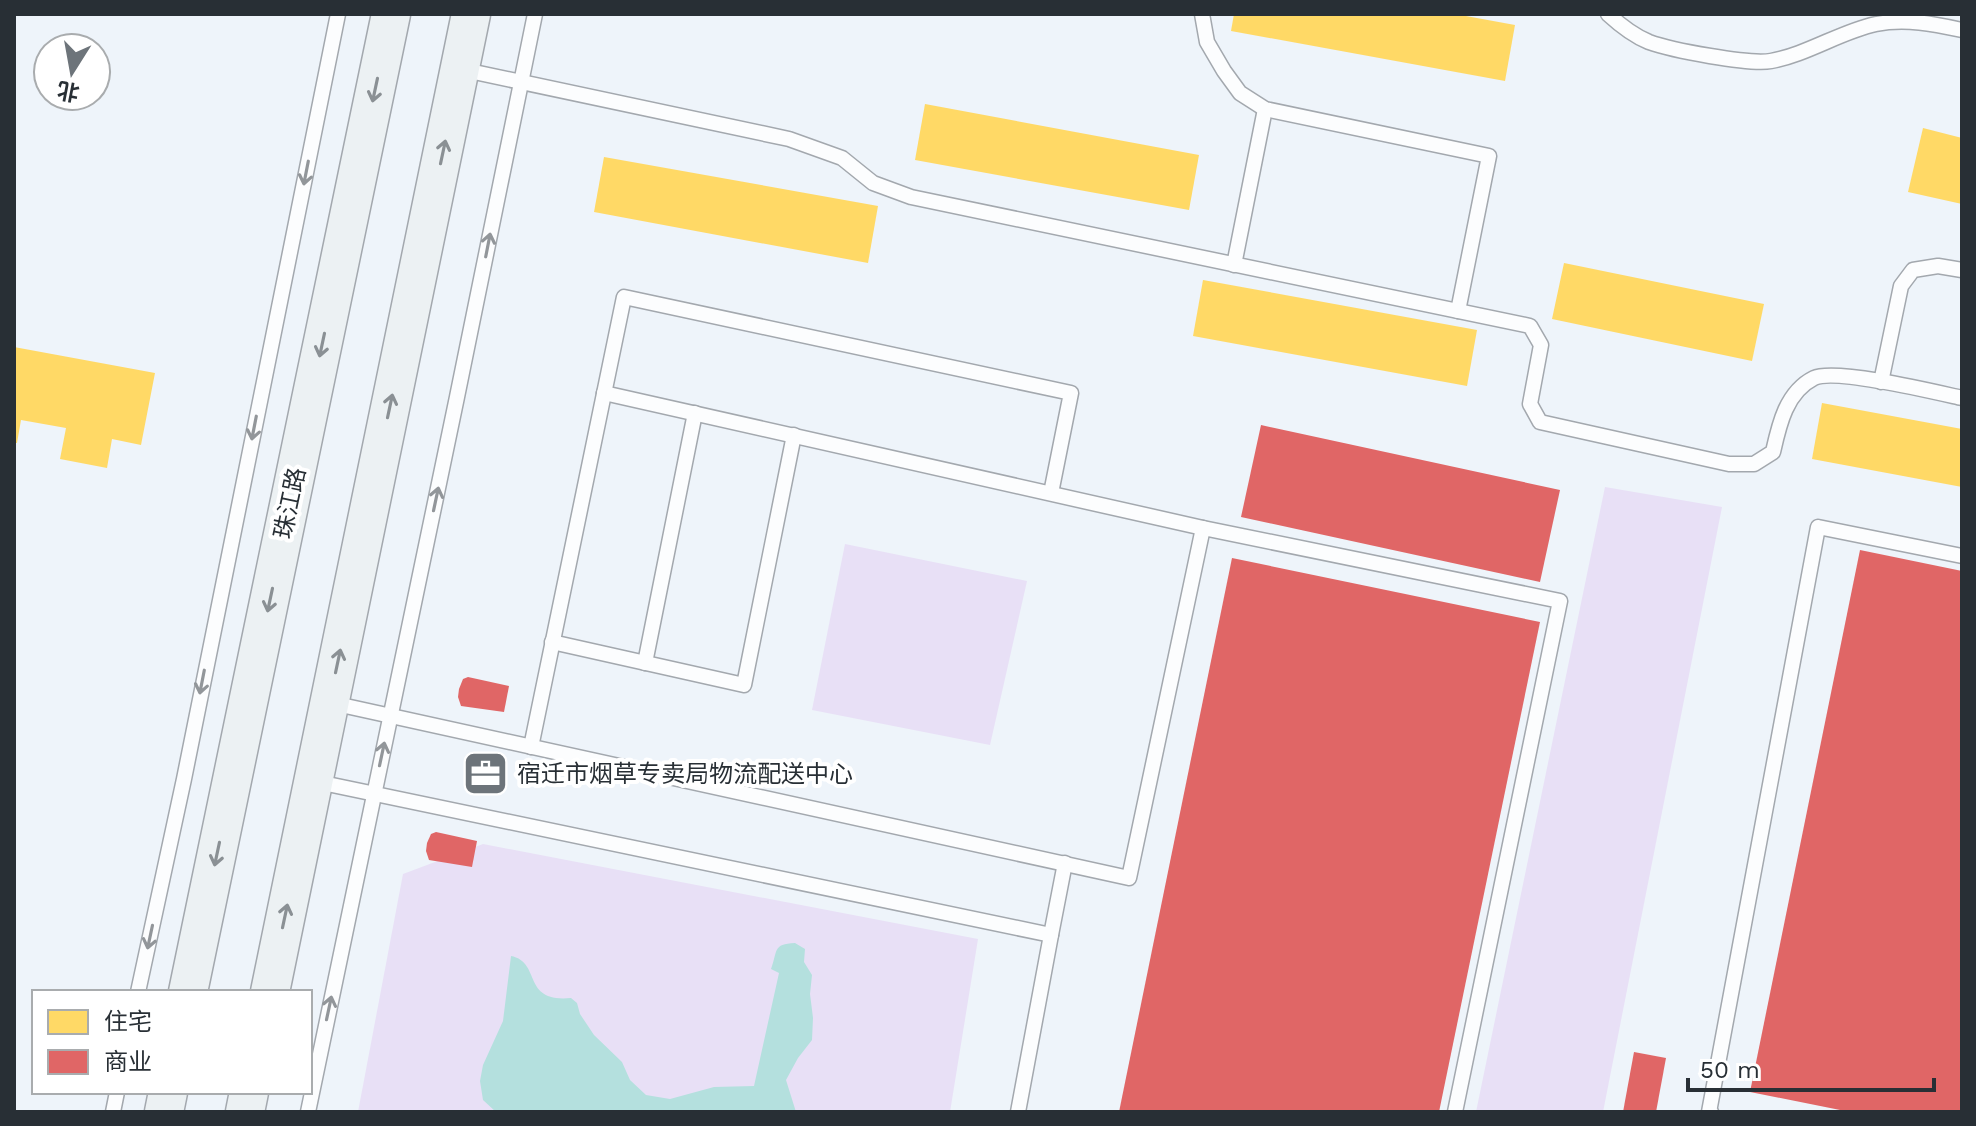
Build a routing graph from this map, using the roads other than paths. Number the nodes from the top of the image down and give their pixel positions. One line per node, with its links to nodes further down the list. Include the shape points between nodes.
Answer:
1 (338, 14): 32 (lane, one-way to 32)
2 (391, 14): 33 (street, 珠江路, one-way to 33)
3 (471, 14): 9 (street)
4 (535, 14): 10 (lane)
5 (1202, 14): 11 (lane, via 1207,42 1224,71 1240,93)
6 (1608, 14): 7 (lane, via 1648,41 1752,63)
7 (1901, 18): 8 (lane)
8 (1962, 30)
9 (460, 69): 10 (lane); 25 (street, one-way to 9)
10 (521, 82): 12 (lane, via 789,139 842,158 873,183 911,197); 26 (lane, one-way to 10)
11 (1265, 109): 12 (lane); 14 (lane, via 1489,156)
12 (1234, 265): 14 (lane)
13 (1962, 270): 15 (lane, via 1913,270 1901,286)
14 (1458, 311): 15 (lane, via 1530,326 1541,345 1530,404 1540,422 1729,464 1754,464 1773,452 1779,423 1794,393 1816,377)
15 (1881, 382): 17 (lane)
16 (604, 393): 18 (lane); 20 (lane, via 624,297 1071,393); 23 (lane)
17 (1962, 398)
18 (695, 413): 19 (lane); 24 (lane)
19 (794, 435): 20 (lane); 24 (lane, via 744,685)
20 (1051, 493): 21 (lane)
21 (1203, 528): 30 (lane, via 1129,878); 37 (lane, via 1560,601)
22 (1962, 556): 38 (lane, via 1818,527)
23 (552, 642): 24 (lane); 27 (lane)
24 (645, 663)
25 (329, 703): 26 (lane); 28 (street)
26 (390, 716): 27 (lane); 29 (lane, one-way to 26)
27 (531, 747): 30 (lane)
28 (313, 780): 29 (lane); 34 (street, one-way to 28)
29 (374, 793): 31 (lane); 35 (lane, one-way to 29)
30 (1065, 863): 31 (lane)
31 (1051, 935): 36 (lane)
32 (138, 990)
33 (188, 990)
34 (270, 990)
35 (312, 1093)
36 (1018, 1112)
37 (1455, 1112)
38 (1711, 1112)

